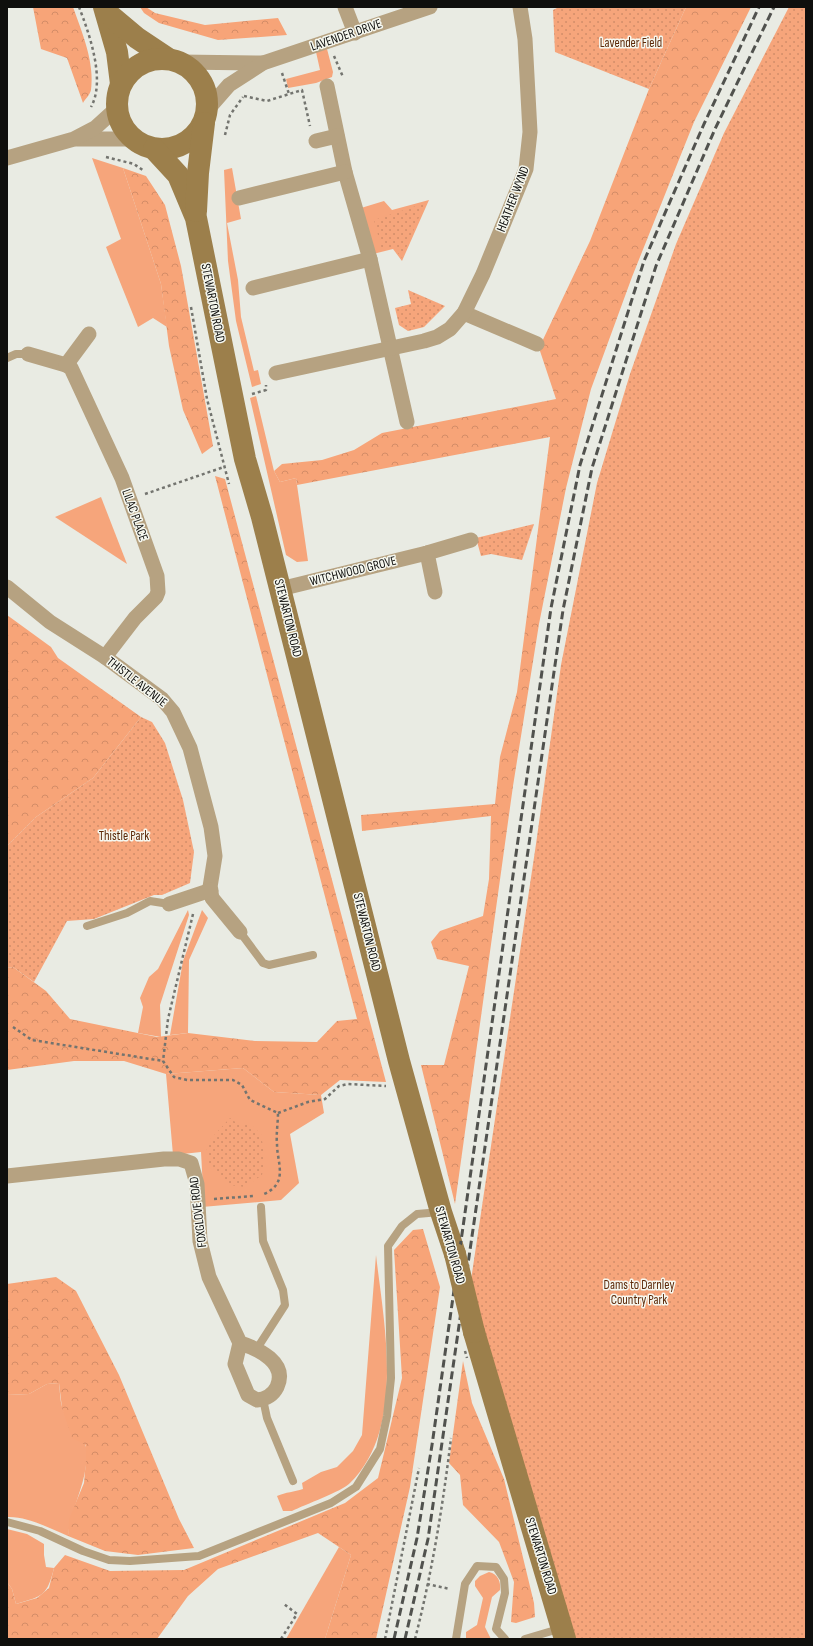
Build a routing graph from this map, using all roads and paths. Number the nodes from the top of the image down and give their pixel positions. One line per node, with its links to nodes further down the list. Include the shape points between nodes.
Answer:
1 (79, 7): 19 (path, via 94,54 97,78 96,99 89,111)
2 (345, 7): 6 (street)
3 (430, 7): 6 (street, LAVENDER DRIVE)
4 (520, 7): 35 (street, HEATHER WYND, via 525,39 530,132 526,169 483,274)
5 (105, 10): 8 (main road, STEWARTON ROAD, via 137,38); 12 (main road, STEWARTON ROAD, via 117,52)
6 (355, 33): 7 (street, LAVENDER DRIVE)
7 (329, 42): 9 (street, LAVENDER DRIVE); 13 (path, via 343,78)
8 (173, 60): 9 (street, LAVENDER DRIVE); 12 (main road, via 152,59 139,65); 18 (main road, STEWARTON ROAD, via 193,69 202,80 207,94)
9 (269, 61): 10 (path); 18 (street, LAVENDER DRIVE, via 229,85)
10 (282, 73): 11 (path); 15 (path)
11 (275, 76)
12 (121, 84): 17 (main road, STEWARTON ROAD)
13 (327, 86): 20 (street)
14 (250, 92): 16 (path)
15 (289, 94): 16 (path, via 267,101); 25 (path, via 302,90 312,138)
16 (244, 96): 21 (path, via 230,115)
17 (117, 108): 19 (street); 24 (main road, STEWARTON ROAD, via 127,133)
18 (206, 116): 26 (main road, STEWARTON ROAD, via 184,144 170,149); 31 (main road, STEWARTON ROAD, via 198,173)
19 (101, 123): 22 (street)
20 (337, 136): 25 (street); 28 (street)
21 (224, 138)
22 (74, 140): 23 (street); 27 (street)
23 (107, 140): 24 (street); 29 (path, via 106,157 134,164)
24 (135, 140): 26 (main road, STEWARTON ROAD)
25 (316, 141)
26 (154, 149): 31 (main road, STEWARTON ROAD, via 178,175)
27 (7, 158)
28 (345, 172): 30 (street); 32 (street)
29 (148, 173)
30 (240, 198)
31 (196, 218): 44 (main road, STEWARTON ROAD)
32 (370, 259): 33 (street); 38 (street)
33 (253, 288)
34 (191, 305): 45 (path, via 207,399)
35 (464, 313): 37 (street); 38 (street, HEATHER WYND, via 450,329 437,337)
36 (89, 334): 41 (street)
37 (537, 344)
38 (390, 348): 42 (street, HEATHER WYND); 43 (street)
39 (28, 354): 40 (lane, via 16,354); 41 (street)
40 (7, 358)
41 (66, 365): 47 (street, LILAC PLACE, via 71,368 81,388)
42 (276, 373)
43 (407, 422)
44 (245, 459): 45 (path); 51 (main road, STEWARTON ROAD)
45 (224, 467): 46 (path); 47 (path)
46 (231, 489)
47 (130, 499): 53 (street, LILAC PLACE, via 157,576 158,592)
48 (471, 540): 49 (street, WITCHWOOD GROVE)
49 (427, 553): 51 (street, WITCHWOOD GROVE); 52 (street)
50 (7, 587): 53 (street, THISTLE AVENUE, via 50,622)
51 (280, 589): 67 (main road, STEWARTON ROAD, via 401,1067)
52 (434, 592)
53 (105, 658): 54 (street, THISTLE AVENUE, via 162,699 173,712 190,748 211,827 215,856)
54 (211, 890): 55 (street); 58 (street, via 212,898)
55 (194, 897): 56 (street); 61 (path, via 193,914 168,1019)
56 (169, 904): 57 (lane, via 150,901 127,913)
57 (86, 926)
58 (240, 932): 59 (lane, via 263,963 269,965)
59 (313, 955)
60 (13, 1027): 61 (path, via 32,1040)
61 (163, 1061): 63 (path, via 174,1077 186,1080 233,1080 242,1085 250,1100)
62 (388, 1079): 63 (path, via 390,1086 339,1086 324,1100 308,1102)
63 (278, 1113): 65 (path, via 277,1145 281,1168 278,1183 259,1196)
64 (7, 1176): 65 (street, FOXGLOVE ROAD, via 179,1159 191,1163)
65 (199, 1199): 68 (street, FOXGLOVE ROAD, via 200,1241 209,1277)
66 (261, 1207): 69 (lane, via 263,1241 283,1290 285,1305)
67 (441, 1212): 74 (lane, via 417,1214 402,1226 388,1246 391,1378 387,1416 380,1449 356,1487 331,1503 199,1556 109,1560 40,1531); 78 (main road, STEWARTON ROAD, bridge)
68 (240, 1343): 69 (street); 70 (street, via 235,1364 248,1395 257,1400)
69 (256, 1350): 70 (street, via 280,1369 275,1391)
70 (263, 1399): 73 (lane, via 267,1418)
71 (451, 1438): 75 (path)
72 (419, 1468): 80 (path)
73 (293, 1481)
74 (7, 1522)
75 (427, 1584): 76 (path); 81 (path)
76 (464, 1592): 82 (lane); 83 (lane, via 465,1584 477,1566 496,1567 504,1579 505,1592 496,1629)
77 (284, 1604): 79 (path, via 297,1614)
78 (564, 1633): 84 (lane)
79 (281, 1639)
80 (385, 1639)
81 (415, 1639)
82 (456, 1639)
83 (505, 1639)
84 (525, 1639)

